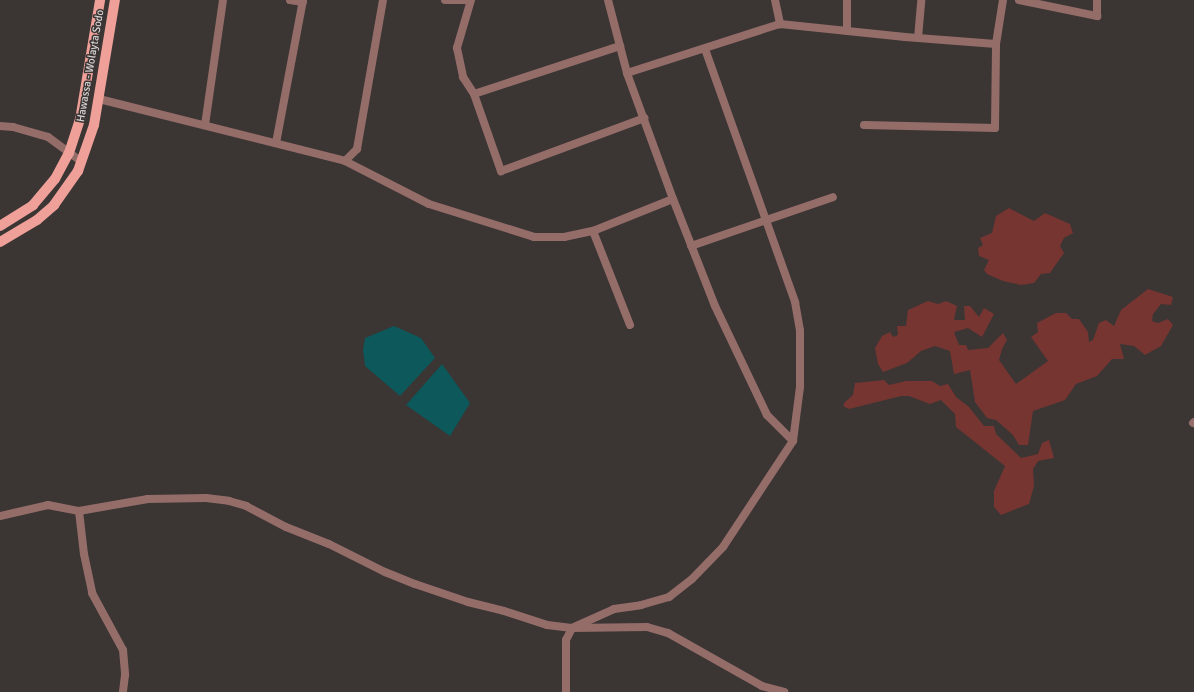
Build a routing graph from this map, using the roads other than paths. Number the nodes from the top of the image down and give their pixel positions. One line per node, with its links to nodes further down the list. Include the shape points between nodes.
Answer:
1 (100, 0): 31 (main road, Hawassa - Wolayta Sodo, via 80,120)
2 (115, 0): 25 (main road, Hawassa - Wolayta Sodo)
3 (223, 0): 27 (street)
4 (290, 0): 16 (street)
5 (383, 0): 32 (street, via 356,149)
6 (445, 0): 7 (street)
7 (468, 0)
8 (471, 0): 24 (street, via 457,48 463,77)
9 (608, 0): 21 (street)
10 (775, 0): 17 (street)
11 (848, 0): 18 (street)
12 (921, 0): 19 (street)
13 (1003, 0): 20 (street)
14 (1019, 0): 15 (street, via 1097,16)
15 (1097, 0)
16 (303, 1): 30 (street)
17 (780, 24): 18 (street); 22 (street)
18 (847, 31): 19 (street)
19 (918, 38): 20 (street)
20 (996, 44): 28 (street, via 995,128)
21 (620, 46): 23 (street); 24 (street)
22 (705, 49): 23 (street); 36 (street)
23 (627, 73): 26 (street)
24 (474, 94): 26 (street, via 501,171)
25 (99, 99): 27 (street); 33 (main road, Hawassa - Wolayta Sodo)
26 (644, 118): 35 (street)
27 (205, 125): 30 (street)
28 (864, 125)
29 (0, 126): 31 (street, via 41,134)
30 (276, 143): 32 (street)
31 (69, 153): 33 (street); 37 (main road, Hawassa - Wolayta Sodo, via 55,179 33,205)
32 (345, 161): 38 (street, via 429,204 534,237 564,237)
33 (82, 162): 39 (main road, Hawassa - Wolayta Sodo, via 54,205 37,220)
34 (833, 197): 36 (street)
35 (673, 200): 38 (street); 40 (street)
36 (765, 220): 40 (street); 42 (street, via 795,302 800,331 800,387)
37 (0, 226)
38 (593, 231): 41 (street)
39 (0, 242)
40 (691, 246): 42 (street, via 715,306 767,416)
41 (630, 325)
42 (793, 441): 45 (street, via 723,547 692,579 669,597 614,609)
43 (79, 511): 44 (street, via 48,505); 45 (street, via 148,499 206,498 229,501 246,506 379,570 415,584 547,625); 46 (street, via 92,592 123,650)
44 (0, 516)
45 (572, 628): 47 (street, via 566,640); 48 (street, via 647,627 668,633 762,686)
46 (123, 692)
47 (566, 692)
48 (784, 692)

